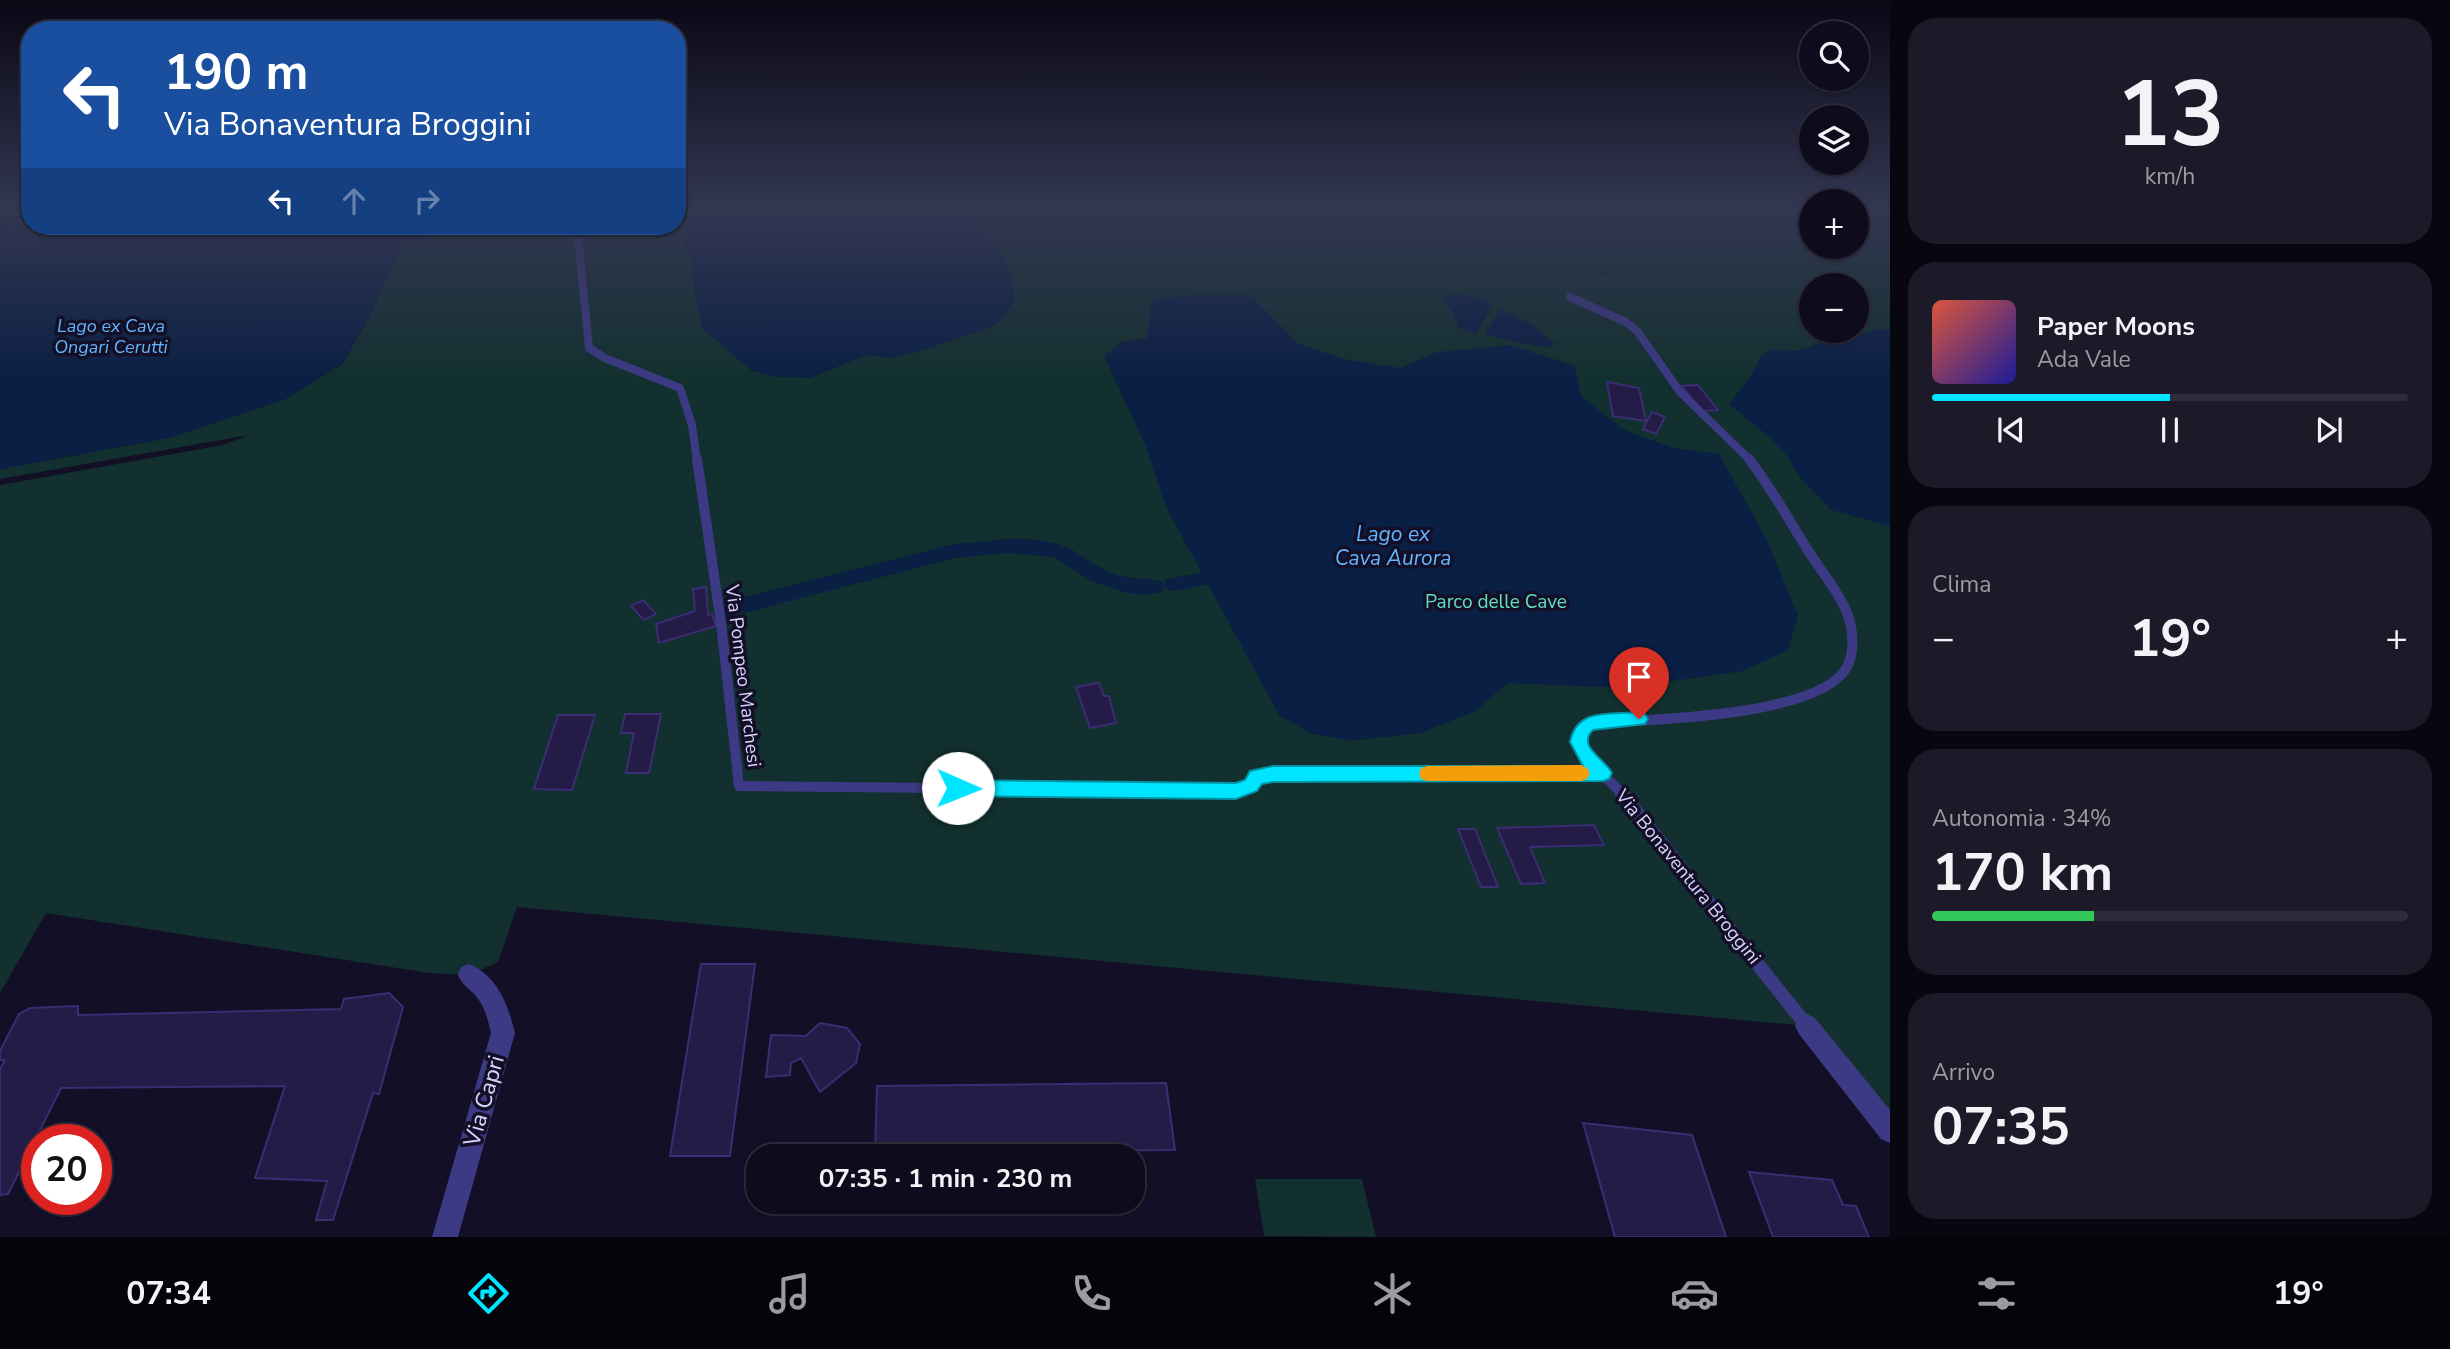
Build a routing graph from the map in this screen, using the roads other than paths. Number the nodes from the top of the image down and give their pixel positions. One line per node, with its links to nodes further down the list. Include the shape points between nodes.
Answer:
1 (581, 266): 3 (lane, Via Pompeo Marchesi, via 589,348 680,388 692,425 739,786 1236,791 1251,786 1256,777 1273,774)
2 (1570, 298): 3 (lane, Via Bonaventura Broggini, via 1626,322 1638,332 1680,392 1751,461 1846,610 1853,646 1838,680 1821,691 1765,708 1589,723 1578,742)
3 (1603, 773): 5 (lane, Via Bonaventura Broggini)
4 (469, 975): 7 (street, Via Capri, via 496,1003 503,1033)
5 (1807, 1026): 6 (street, Via Bonaventura Broggini)
6 (1890, 1130)
7 (445, 1237)

